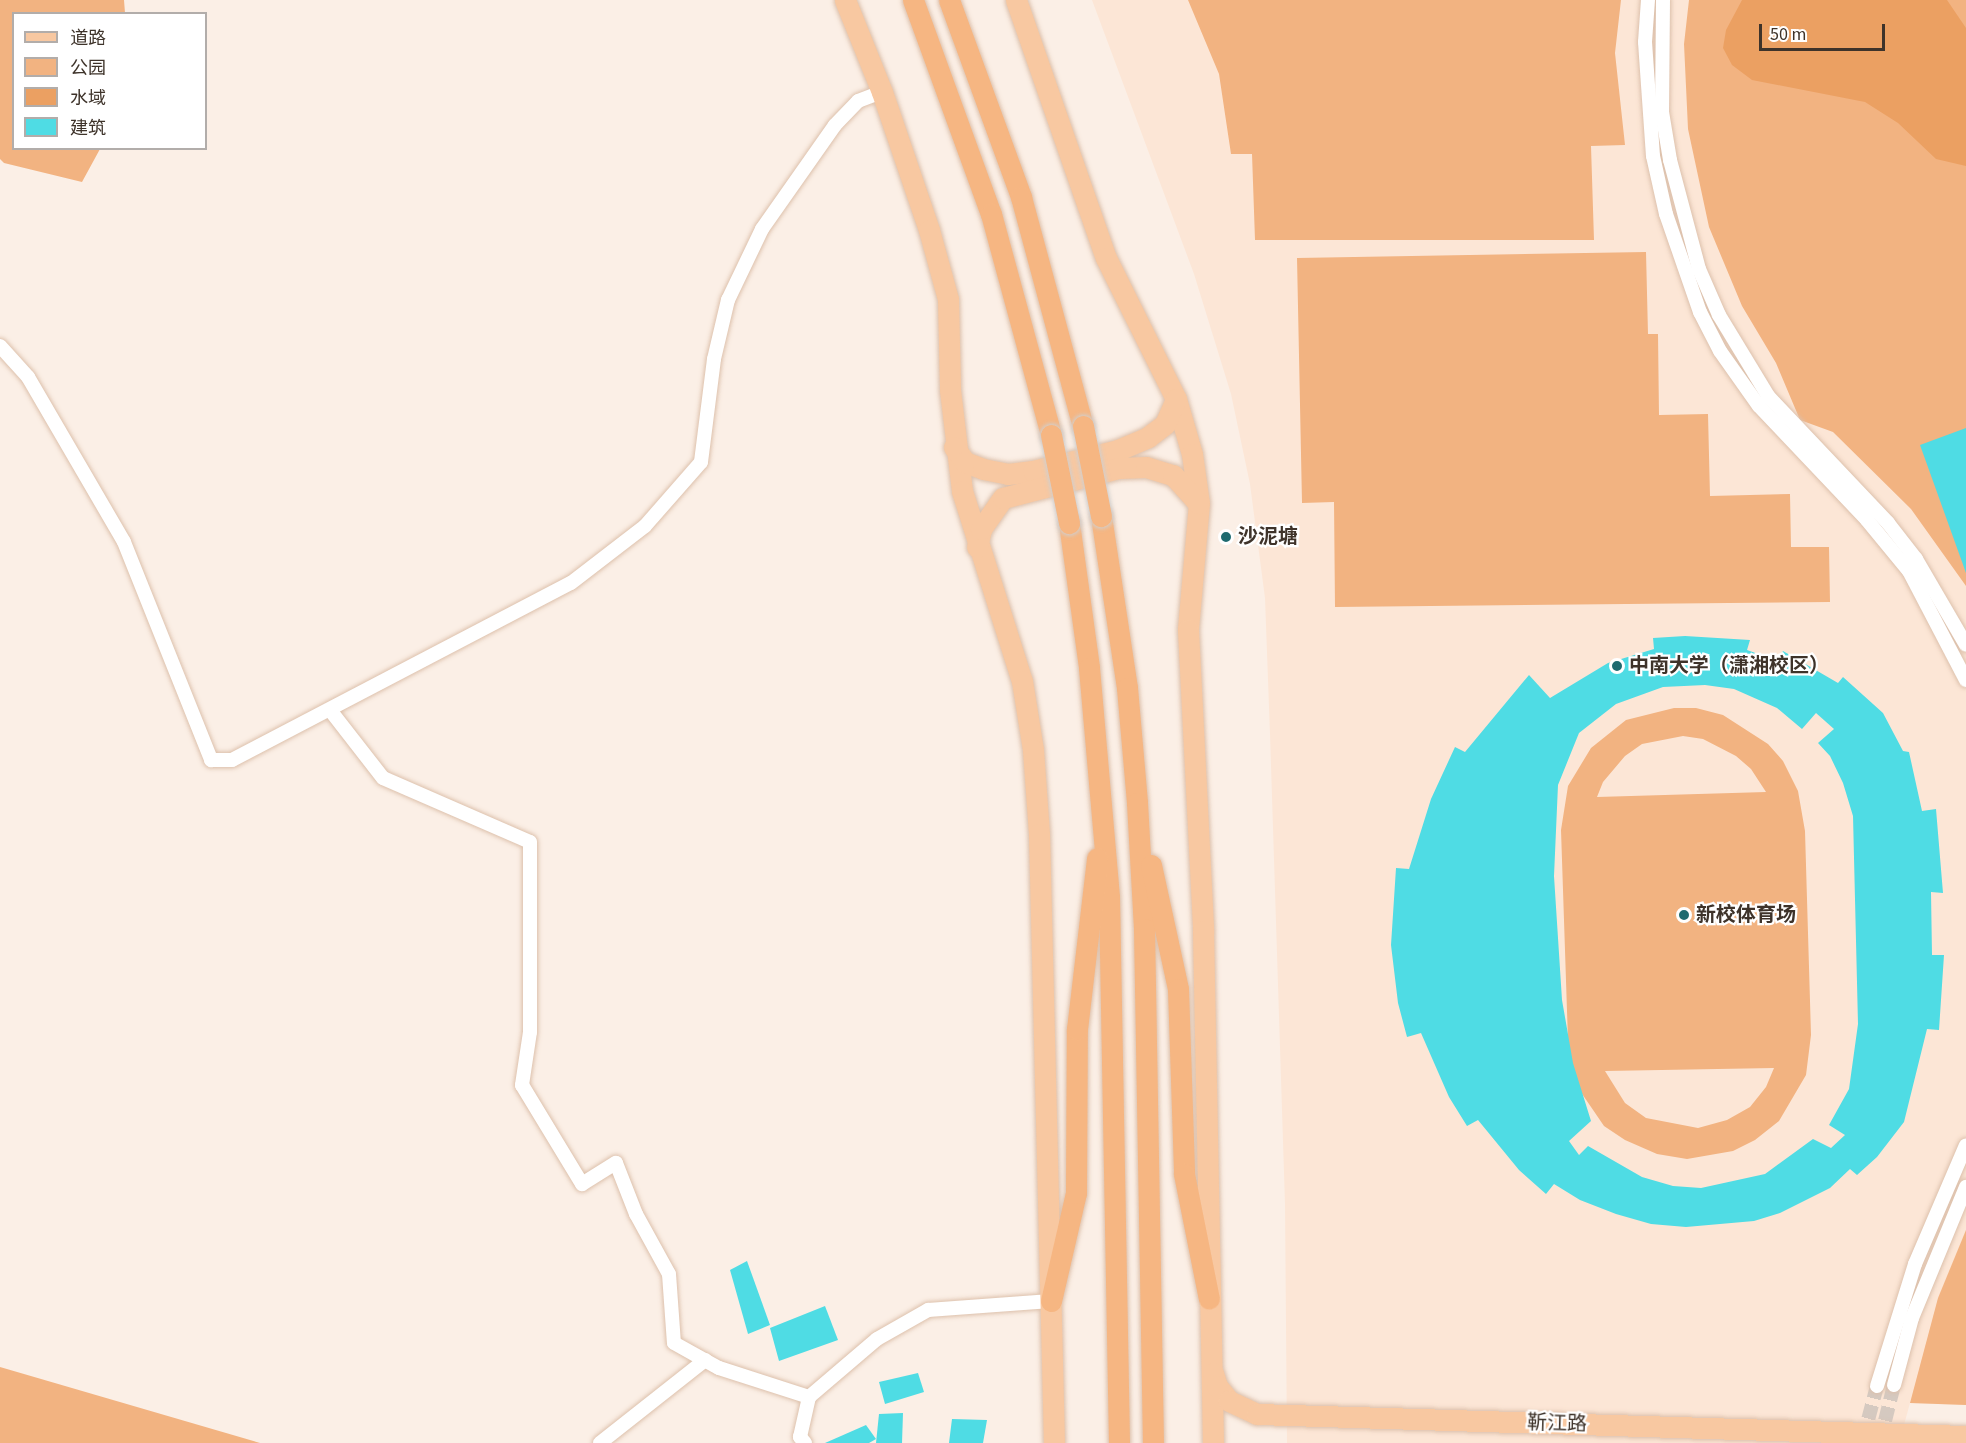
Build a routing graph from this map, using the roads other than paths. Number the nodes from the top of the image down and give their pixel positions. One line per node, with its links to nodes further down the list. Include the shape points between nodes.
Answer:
1 (845, 0): 7 (main road)
2 (913, 0): 17 (highway, bridge, via 991,214 1050,435 1069,523)
3 (949, 0): 16 (highway, bridge, via 1021,197 1083,426 1127,688)
4 (1016, 0): 9 (main road, via 1106,258)
5 (1648, 0): 14 (street, via 1645,42 1653,156 1666,214 1700,312 1720,351 1759,406 1867,520 1909,571)
6 (1663, 0): 13 (street, via 1662,101 1670,160 1696,260 1719,315 1775,404 1888,523 1916,559)
7 (882, 92): 10 (main road, via 948,299); 15 (street, via 858,101 835,125 762,229 728,300 714,358 701,462 645,526 571,583)
8 (0, 346): 15 (street, via 28,377 124,542 211,760 232,760)
9 (1176, 399): 10 (main road, via 1164,424 1148,437 1118,450 1033,471 1008,474 983,469 965,462); 11 (main road, via 1192,454)
10 (954, 447): 12 (main road)
11 (1199, 503): 12 (main road, via 1173,475 1146,467 1119,468 1003,498 981,529); 20 (main road, via 1188,630 1203,931)
12 (977, 547): 21 (main road, via 1022,681 1033,750 1039,834)
13 (1966, 645)
14 (1966, 680)
15 (330, 710): 22 (street, via 383,778 530,842 530,1032 522,1085 582,1184 616,1163 636,1214 669,1274 674,1343)
16 (1137, 803): 20 (highway, via 1178,989 1184,1174); 32 (highway, via 1144,929)
17 (1104, 807): 21 (highway, via 1077,1029 1076,1193); 31 (highway, via 1112,989)
18 (1966, 1144): 25 (street, via 1915,1264)
19 (1966, 1187): 24 (street, via 1912,1318)
20 (1209, 1299): 23 (main road)
21 (1051, 1301): 26 (street, via 928,1310 877,1339); 30 (main road)
22 (705, 1360): 26 (street); 28 (street)
23 (1211, 1364): 27 (main road, 靳江路, via 1217,1386 1229,1401 1257,1414); 33 (main road)
24 (1894, 1385)
25 (1877, 1386)
26 (809, 1397): 29 (street, via 800,1437)
27 (1966, 1436)
28 (600, 1443)
29 (805, 1443)
30 (1054, 1443)
31 (1119, 1443)
32 (1154, 1443)
33 (1213, 1443)

